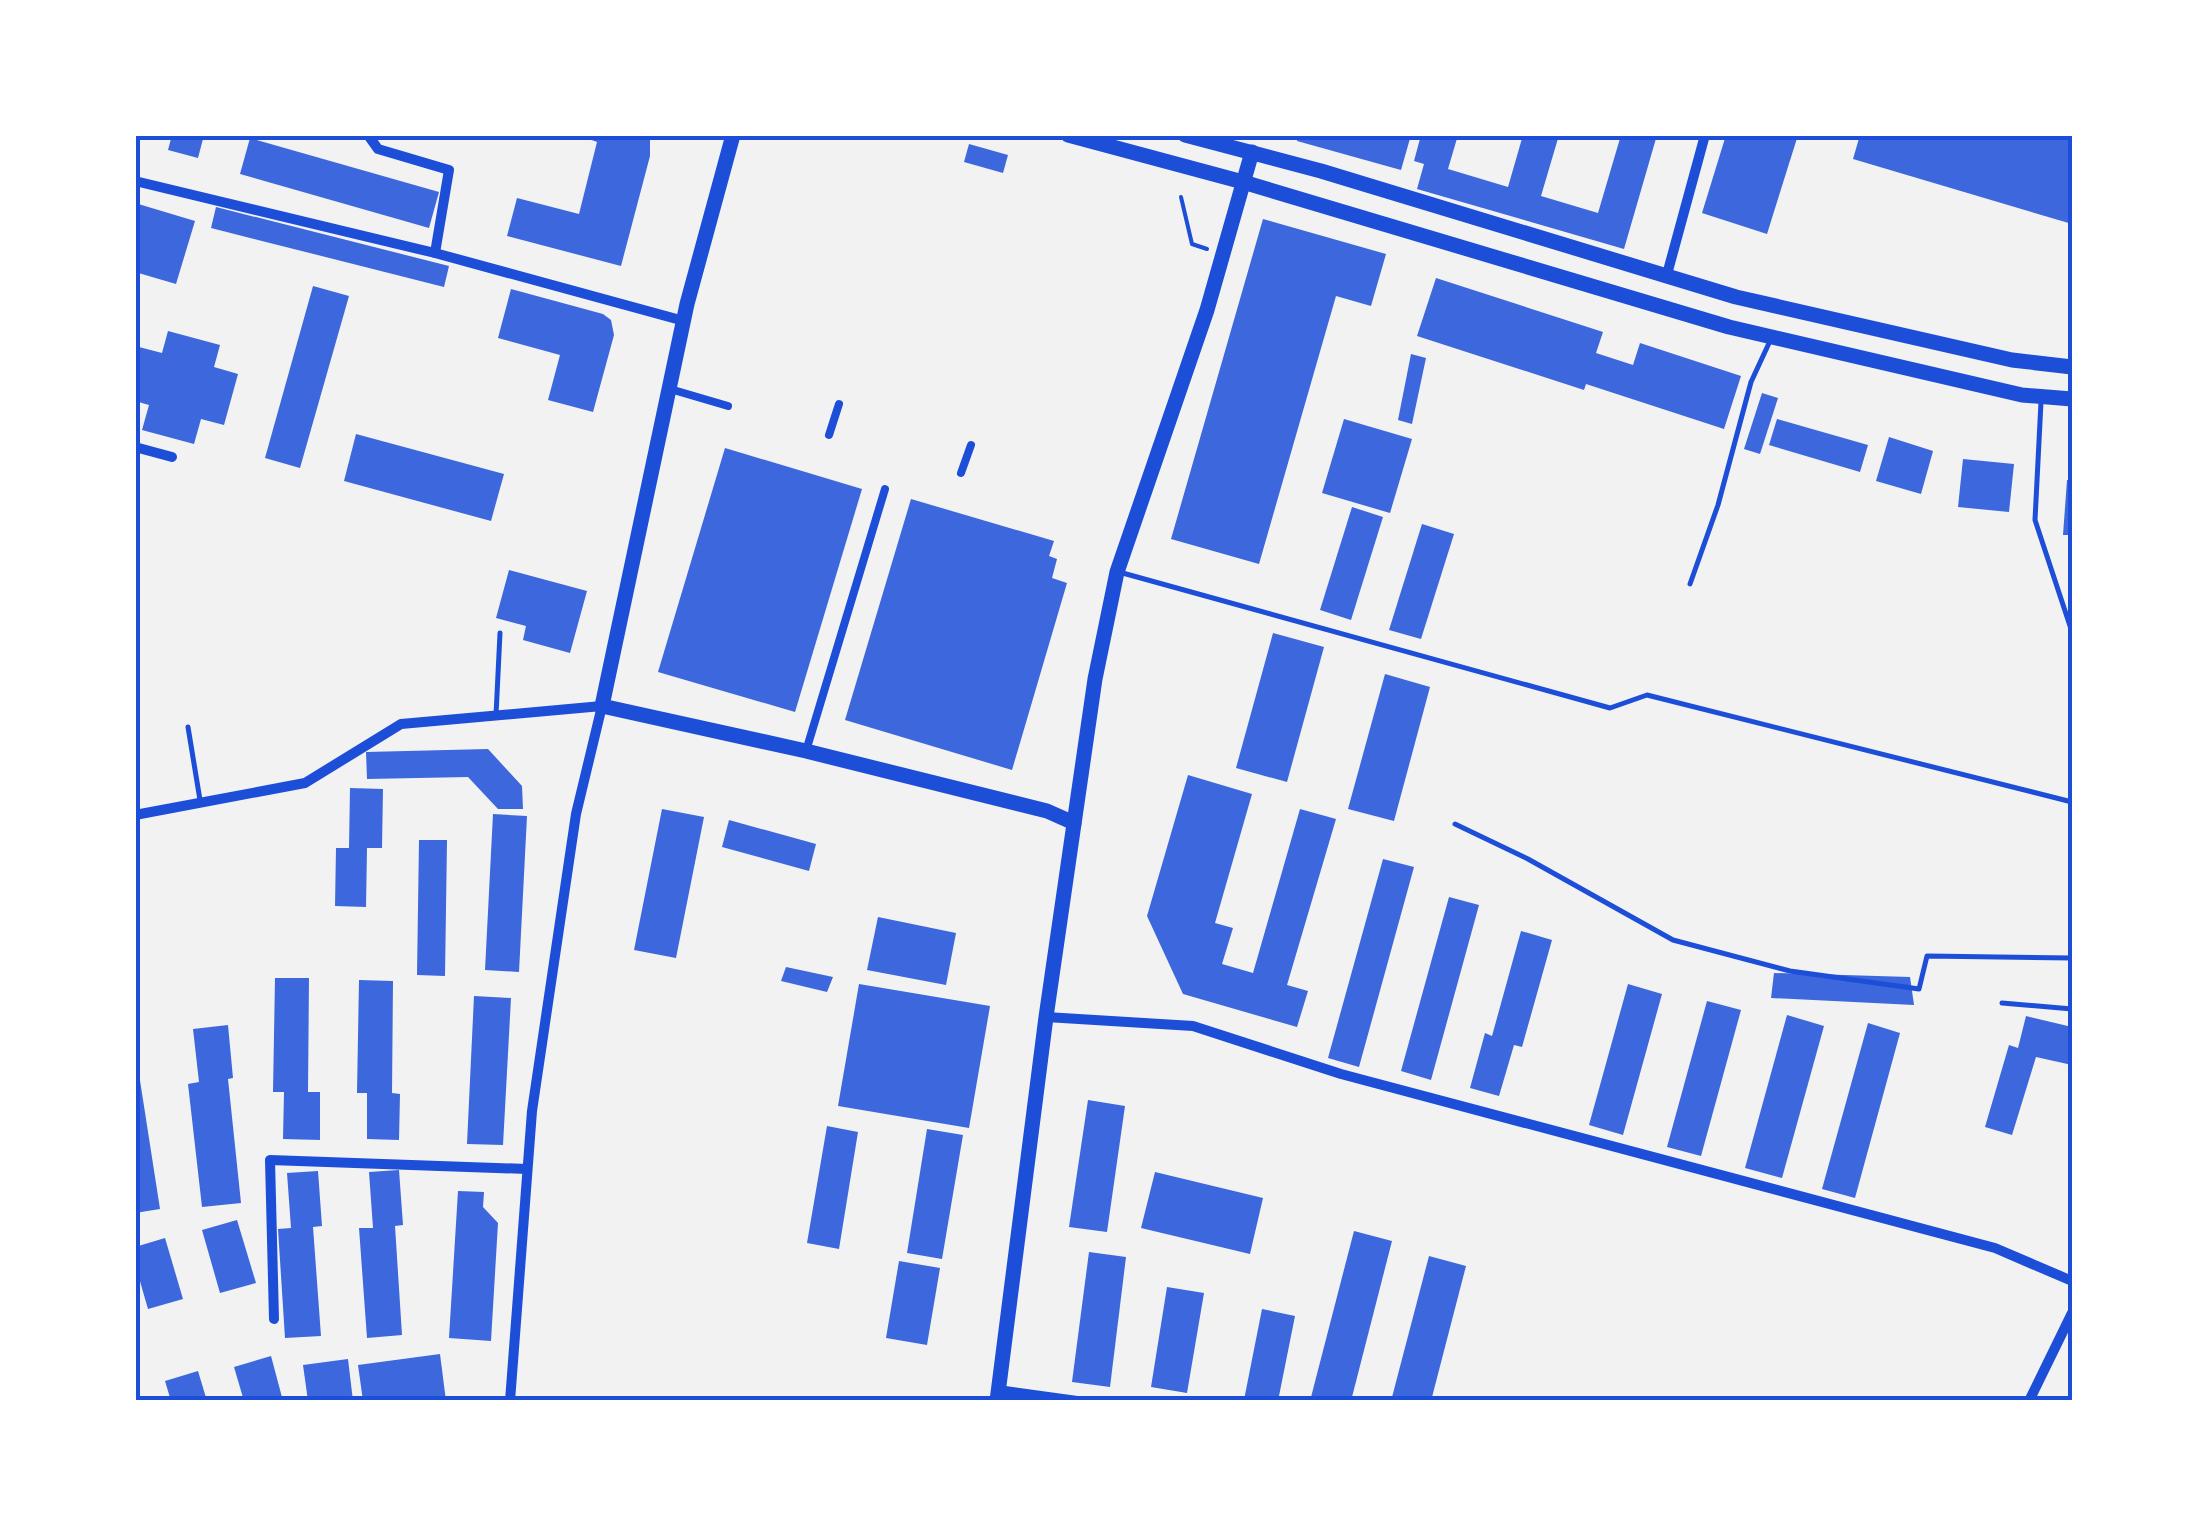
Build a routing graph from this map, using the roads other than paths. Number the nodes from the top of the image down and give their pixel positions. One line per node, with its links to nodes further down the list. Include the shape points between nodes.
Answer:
1 (368, 135): 9 (street, via 378,150 449,170)
2 (733, 135): 11 (main road)
3 (1068, 135): 8 (main road)
4 (1186, 135): 6 (main road)
5 (1705, 135): 10 (street)
6 (1252, 152): 8 (main road); 10 (main road)
7 (135, 181): 9 (street)
8 (1242, 182): 12 (main road); 25 (main road, via 1207,310)
9 (435, 252): 11 (street)
10 (1666, 278): 13 (main road, via 2012,360)
11 (684, 321): 14 (main road)
12 (1771, 338): 15 (main road); 26 (lane, via 1750,382)
13 (2072, 366)
14 (670, 389): 18 (street); 29 (main road)
15 (2042, 396): 16 (main road); 27 (lane, via 2035,520)
16 (2072, 400)
17 (839, 404): 19 (street)
18 (728, 406)
19 (828, 435)
20 (971, 445): 23 (street)
21 (135, 448): 22 (street)
22 (172, 457)
23 (961, 473)
24 (885, 489): 32 (street)
25 (1118, 572): 33 (lane, via 1610,708 1647,695); 36 (main road)
26 (1690, 584)
27 (2072, 632)
28 (500, 633): 30 (lane)
29 (602, 706): 30 (street); 32 (main road); 42 (street, via 576,814)
30 (496, 715): 34 (street, via 401,724 305,783)
31 (188, 727): 34 (lane)
32 (806, 751): 36 (main road)
33 (2072, 802)
34 (200, 803): 35 (street)
35 (135, 815)
36 (1074, 823): 41 (main road)
37 (1455, 824): 38 (lane, via 1673,940 1790,971 1918,989 1927,956)
38 (2072, 958)
39 (2002, 1003): 40 (lane)
40 (2072, 1010)
41 (1046, 1017): 43 (street, via 1193,1026 1341,1074 1995,1248); 46 (main road)
42 (528, 1168): 45 (street, via 270,1160); 47 (street)
43 (2072, 1281)
44 (2072, 1314): 49 (street)
45 (274, 1319)
46 (998, 1396): 48 (street)
47 (510, 1401)
48 (1076, 1401)
49 (2029, 1401)

